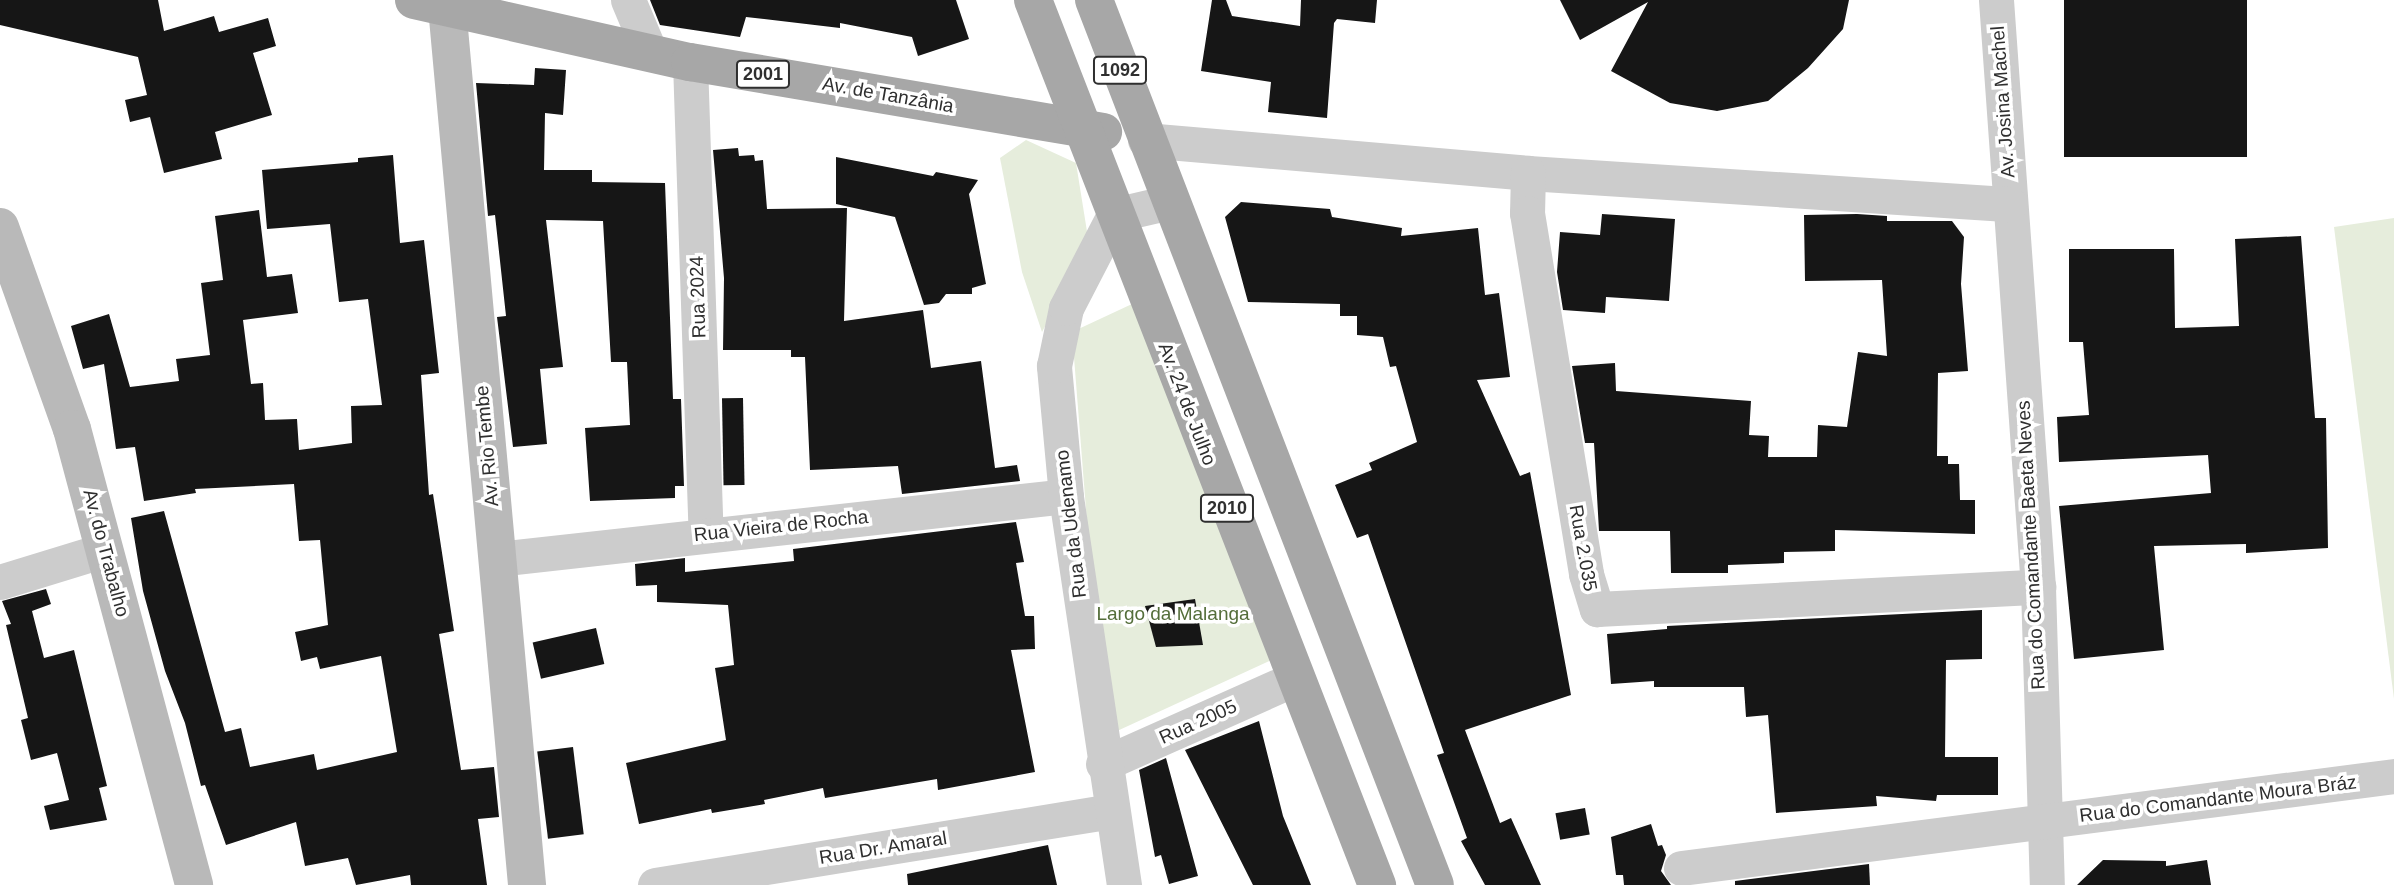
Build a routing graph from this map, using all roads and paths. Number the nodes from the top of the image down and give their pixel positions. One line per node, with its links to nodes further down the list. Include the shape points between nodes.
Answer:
1 (628, 0): 6 (street)
2 (1034, 0): 8 (main road, Av. 24 de Julho / 2010)
3 (1094, 0): 9 (main road, 1092)
4 (1996, 0): 12 (street, Av. Josina Machel)
5 (430, 4): 6 (main road, Av. de Tanzânia / 2001); 18 (main road, Av. Rio Tembe)
6 (650, 52): 7 (main road, Av. de Tanzânia / 2001)
7 (690, 62): 8 (main road, Av. de Tanzânia / 2001); 16 (street, Rua 2024)
8 (1082, 128): 9 (main road, Av. de Tanzânia); 13 (main road, Av. 24 de Julho / 2010)
9 (1145, 140): 10 (street); 11 (main road, 2010)
10 (1528, 173): 12 (street); 20 (street, Rua 2.035, via 1532,240 1586,574 1597,609)
11 (1170, 202): 13 (street); 32 (main road, 2010)
12 (2010, 204): 20 (street, Rua do Comandante Baeta Neves)
13 (1114, 215): 15 (street, Rua da Udenamo, via 1066,308 1054,366); 21 (main road, Av. 24 de Julho / 2010)
14 (0, 227): 17 (main road, Av. do Trabalho, via 72,429)
15 (1066, 496): 16 (street, Rua Vieira de Rocha); 22 (street, Rua da Udenamo)
16 (706, 533): 18 (street, Rua Vieira de Rocha)
17 (104, 550): 19 (street); 27 (main road, Av. do Trabalho)
18 (497, 559): 28 (main road, Av. Rio Tembe)
19 (0, 582)
20 (2038, 587): 25 (street, Rua do Comandante Baeta Neves)
21 (1294, 679): 22 (street, Rua 2005); 31 (main road, Av. 24 de Julho / 2010)
22 (1103, 764): 24 (street, Rua da Udenamo)
23 (2394, 776): 25 (street, Rua do Comandante Moura Bráz)
24 (1111, 811): 29 (street, Rua Dr. Amaral); 30 (street, Rua da Udenamo)
25 (2041, 822): 26 (street, Rua do Comandante Moura Bráz); 33 (street, Rua do Comandante Baeta Neves)
26 (1681, 868)
27 (194, 885)
28 (527, 885)
29 (655, 885)
30 (1124, 885)
31 (1377, 885)
32 (1435, 885)
33 (2047, 885)

